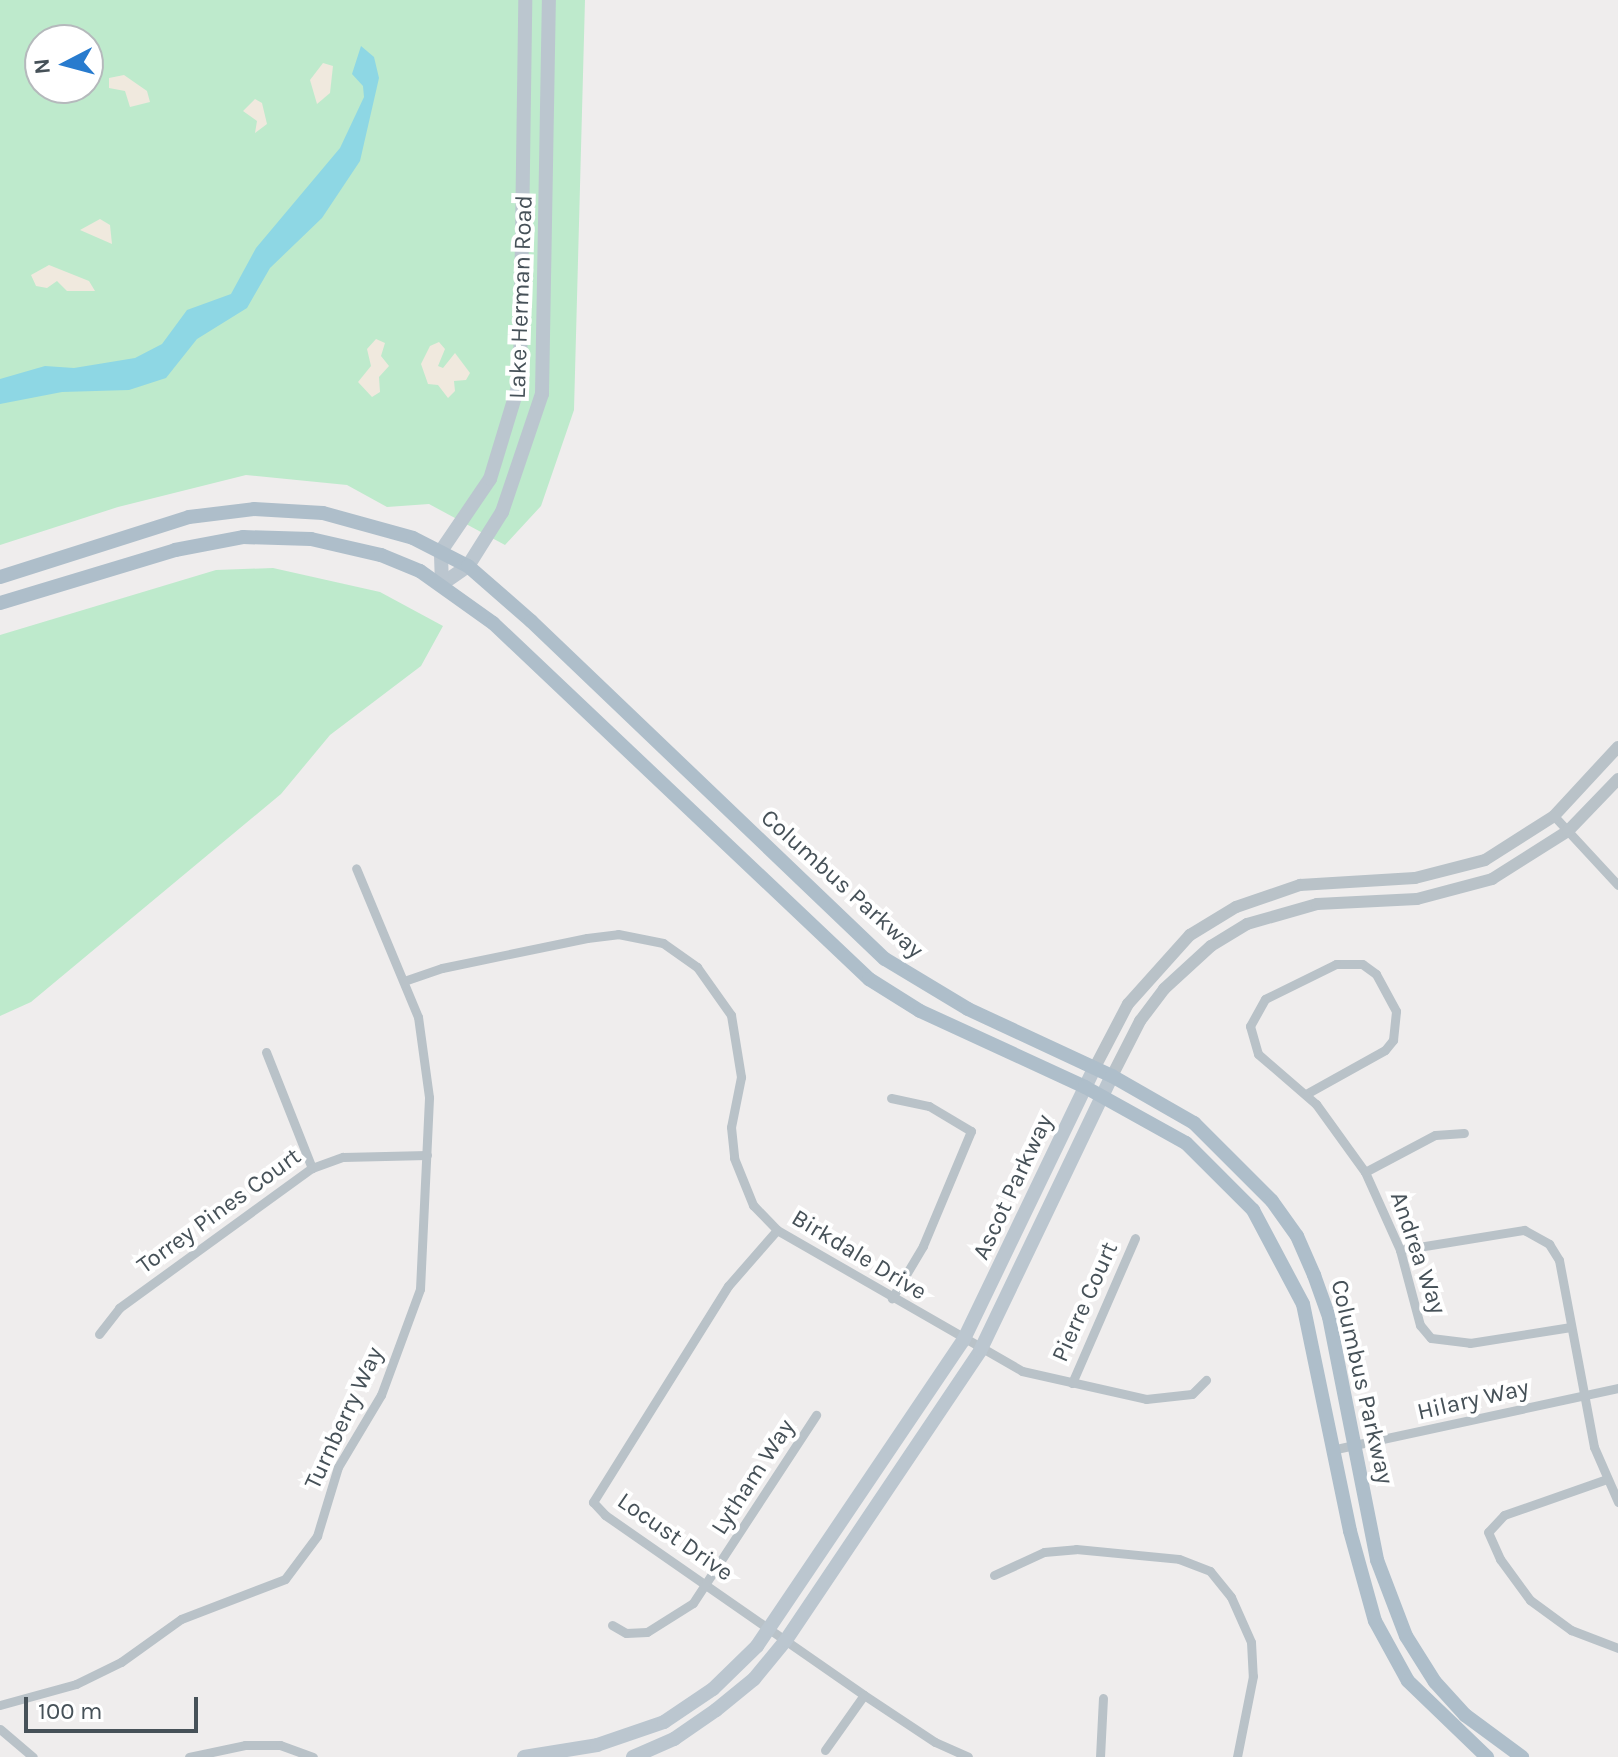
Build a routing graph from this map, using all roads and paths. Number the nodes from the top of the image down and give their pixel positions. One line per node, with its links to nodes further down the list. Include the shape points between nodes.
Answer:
1 (525, 0): 3 (main road, Lake Herman Road, via 520,380 490,479)
2 (549, 0): 4 (main road, Lake Herman Road, via 542,394 518,475)
3 (441, 551): 4 (main road, Columbus Parkway); 5 (main road, Columbus Parkway, via 365,522 292,509 254,509 189,517); 6 (main road)
4 (468, 566): 6 (main road, Lake Herman Road); 16 (main road, Columbus Parkway, via 885,959 968,1009)
5 (0, 577)
6 (442, 584): 7 (main road, Columbus Parkway, via 351,546 243,537 175,550); 18 (main road, Columbus Parkway, via 493,623 869,979 920,1011)
7 (0, 603)
8 (1618, 747): 10 (street, Ascot Parkway)
9 (1618, 779): 11 (street, Ascot Parkway)
10 (1554, 816): 11 (street); 16 (street, Ascot Parkway, via 1506,849 1459,870 1300,885 1236,907 1190,935 1151,973)
11 (1568, 831): 13 (street); 17 (street, Ascot Parkway, via 1522,864 1464,889 1417,899 1317,904 1247,924 1211,946 1164,989 1140,1021)
12 (356, 868): 14 (street, Turnberry Way)
13 (1618, 885)
14 (404, 981): 23 (street, Turnberry Way, via 426,1053); 26 (street, Birkdale Drive, via 442,968 618,934 680,952 718,990 731,1015 741,1077 731,1127 734,1158 753,1205)
15 (266, 1052): 24 (street)
16 (1094, 1069): 17 (main road, Columbus Parkway); 18 (main road, Ascot Parkway)
17 (1112, 1076): 20 (main road, Ascot Parkway); 39 (main road, Columbus Parkway, via 1194,1123 1272,1201 1297,1236 1329,1317)
18 (1085, 1087): 20 (main road, Columbus Parkway); 32 (main road, Ascot Parkway)
19 (1306, 1094): 19 (street, Andrea Way, via 1385,1050 1393,1040 1396,1011 1376,974 1350,961 1322,969 1265,999 1251,1018 1250,1035 1258,1054); 25 (street, Andrea Way)
20 (1103, 1097): 33 (main road, Ascot Parkway); 40 (main road, Columbus Parkway, via 1186,1143 1269,1233 1303,1304)
21 (891, 1098): 29 (street, via 929,1106 971,1131 923,1246)
22 (1464, 1133): 25 (street, via 1435,1135)
23 (427, 1155): 24 (street, Torrey Pines Court, via 343,1157); 51 (street, Turnberry Way, via 420,1289 381,1395 338,1467 317,1536 304,1557 285,1579 181,1619 121,1662 76,1684)
24 (312, 1168): 31 (street, Torrey Pines Court, via 119,1308)
25 (1365, 1172): 28 (street, Andrea Way)
26 (777, 1230): 29 (street, Birkdale Drive); 44 (street, Locust Drive, via 728,1286 593,1502)
27 (1135, 1238): 35 (street, Pierre Court)
28 (1400, 1250): 30 (street, Andrea Way, via 1420,1325 1431,1338 1470,1343); 30 (street, via 1508,1231 1534,1233 1559,1260)
29 (892, 1298): 32 (street, Birkdale Drive)
30 (1571, 1327): 37 (street)
31 (99, 1334)
32 (963, 1341): 33 (street, Birkdale Drive); 46 (main road, Ascot Parkway)
33 (980, 1351): 35 (street, Birkdale Drive, via 1022,1371); 47 (main road, Ascot Parkway)
34 (1206, 1380): 35 (street, Birkdale Drive, via 1192,1394 1163,1400)
35 (1072, 1383)
36 (1618, 1388): 37 (street, Hilary Way)
37 (1586, 1394): 39 (street, Hilary Way); 41 (street)
38 (816, 1415): 44 (street, Lytham Way)
39 (1356, 1445): 40 (street, Hilary Way); 63 (main road, Columbus Parkway, via 1377,1560 1406,1636 1445,1693)
40 (1336, 1449): 62 (main road, Columbus Parkway, via 1350,1531 1375,1621 1408,1681)
41 (1604, 1480): 42 (street); 48 (street, via 1504,1515 1488,1532 1530,1600 1571,1630)
42 (1618, 1502)
43 (994, 1575): 61 (street, via 1044,1552 1076,1549 1179,1559 1210,1571 1231,1597 1251,1642 1253,1676)
44 (707, 1585): 45 (street, Lytham Way, via 693,1603 647,1632 626,1633); 46 (street, Locust Drive)
45 (612, 1625)
46 (770, 1628): 47 (street, Locust Drive); 57 (main road, Ascot Parkway, via 738,1669 664,1722 597,1745)
47 (786, 1640): 49 (street, Locust Drive); 58 (main road, Ascot Parkway, via 754,1679 707,1718)
48 (1618, 1648)
49 (864, 1695): 53 (street); 59 (street, Locust Drive, via 950,1751)
50 (1103, 1698): 60 (street)
51 (0, 1705)
52 (0, 1729): 54 (street)
53 (825, 1750)
54 (33, 1757)
55 (189, 1757): 56 (street, via 245,1745 280,1745)
56 (313, 1757)
57 (524, 1757)
58 (633, 1757)
59 (968, 1757)
60 (1100, 1757)
61 (1237, 1757)
62 (1487, 1757)
63 (1522, 1757)

